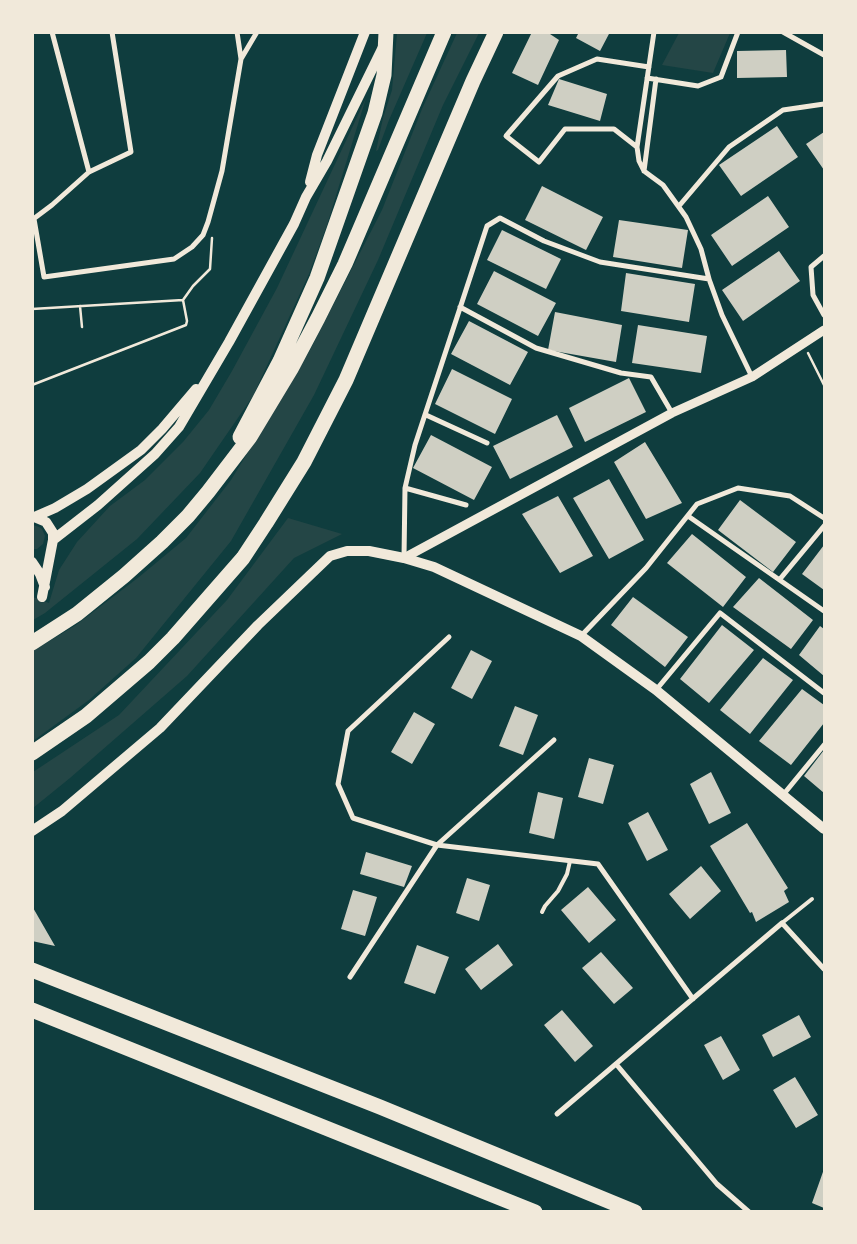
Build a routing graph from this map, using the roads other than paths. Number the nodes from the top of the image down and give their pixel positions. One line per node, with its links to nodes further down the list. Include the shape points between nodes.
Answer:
1 (52, 32): 20 (street)
2 (112, 32): 20 (street, via 131,152)
3 (237, 32): 13 (street)
4 (257, 32): 13 (street)
5 (365, 32): 21 (main road, via 317,155)
6 (388, 32): 21 (main road); 34 (highway, via 375,113 317,278 280,361 234,448)
7 (444, 32): 34 (highway, via 345,264 274,398)
8 (496, 32): 53 (highway, via 346,380 304,462 266,523 237,565 149,662 86,716)
9 (654, 32): 14 (street)
10 (738, 32): 16 (street, via 721,78 698,86)
11 (783, 32): 12 (street)
12 (824, 55)
13 (241, 59): 23 (street, via 222,171 208,222 192,247 174,259 44,277)
14 (649, 67): 15 (street); 18 (street, via 597,59 558,76 506,136 539,162 565,129 614,129)
15 (647, 78): 16 (street); 18 (street)
16 (656, 79): 19 (street)
17 (824, 104): 22 (street, via 782,110 729,147)
18 (637, 147): 19 (street)
19 (644, 171): 22 (street, via 663,185)
20 (89, 172): 23 (street)
21 (306, 197): 29 (main road)
22 (679, 206): 25 (street, via 701,249)
23 (33, 219)
24 (824, 256): 27 (street, via 811,267 813,295)
25 (709, 279): 26 (street, via 600,262 544,241 500,218 487,226); 30 (street, via 722,315)
26 (460, 307): 31 (street, via 536,348 621,373 651,377); 32 (street)
27 (824, 315)
28 (824, 330): 30 (street)
29 (213, 370): 38 (main road, via 141,450 87,489); 41 (main road, via 180,427 155,454)
30 (752, 377): 31 (street)
31 (672, 413): 42 (street)
32 (426, 415): 33 (street); 35 (street)
33 (487, 443)
34 (228, 467): 48 (highway, via 188,516 124,576 77,614)
35 (405, 488): 36 (street); 42 (street)
36 (466, 505)
37 (688, 516): 39 (street, via 697,504 738,488 790,496); 44 (street); 46 (street, via 646,568)
38 (33, 518): 41 (main road, via 50,527)
39 (824, 518)
40 (824, 526): 44 (street)
41 (52, 543): 43 (main road, via 43,556); 43 (main road, via 44,592 40,574)
42 (404, 558): 46 (main road, via 434,567); 56 (main road, via 370,551 347,551 330,556 258,625 160,728 62,811)
43 (32, 560)
44 (780, 580): 45 (street)
45 (824, 611)
46 (581, 636): 49 (main road)
47 (449, 637): 57 (street, via 348,731 338,784 353,818)
48 (32, 642)
49 (656, 690): 50 (street, via 720,613); 54 (main road)
50 (824, 693)
51 (554, 740): 57 (street)
52 (824, 745): 54 (street)
53 (32, 753)
54 (783, 795): 55 (main road)
55 (824, 829)
56 (32, 831)
57 (437, 845): 58 (street); 64 (street)
58 (570, 861): 60 (lane, via 558,891); 65 (street, via 598,864)
59 (812, 899): 61 (lane)
60 (542, 912)
61 (782, 923): 62 (street); 65 (street)
62 (824, 969)
63 (32, 970): 70 (highway)
64 (350, 977)
65 (693, 999): 67 (street)
66 (32, 1010): 69 (highway)
67 (616, 1064): 68 (street); 71 (street, via 717,1184)
68 (557, 1114)
69 (535, 1212)
70 (635, 1212)
71 (749, 1212)

